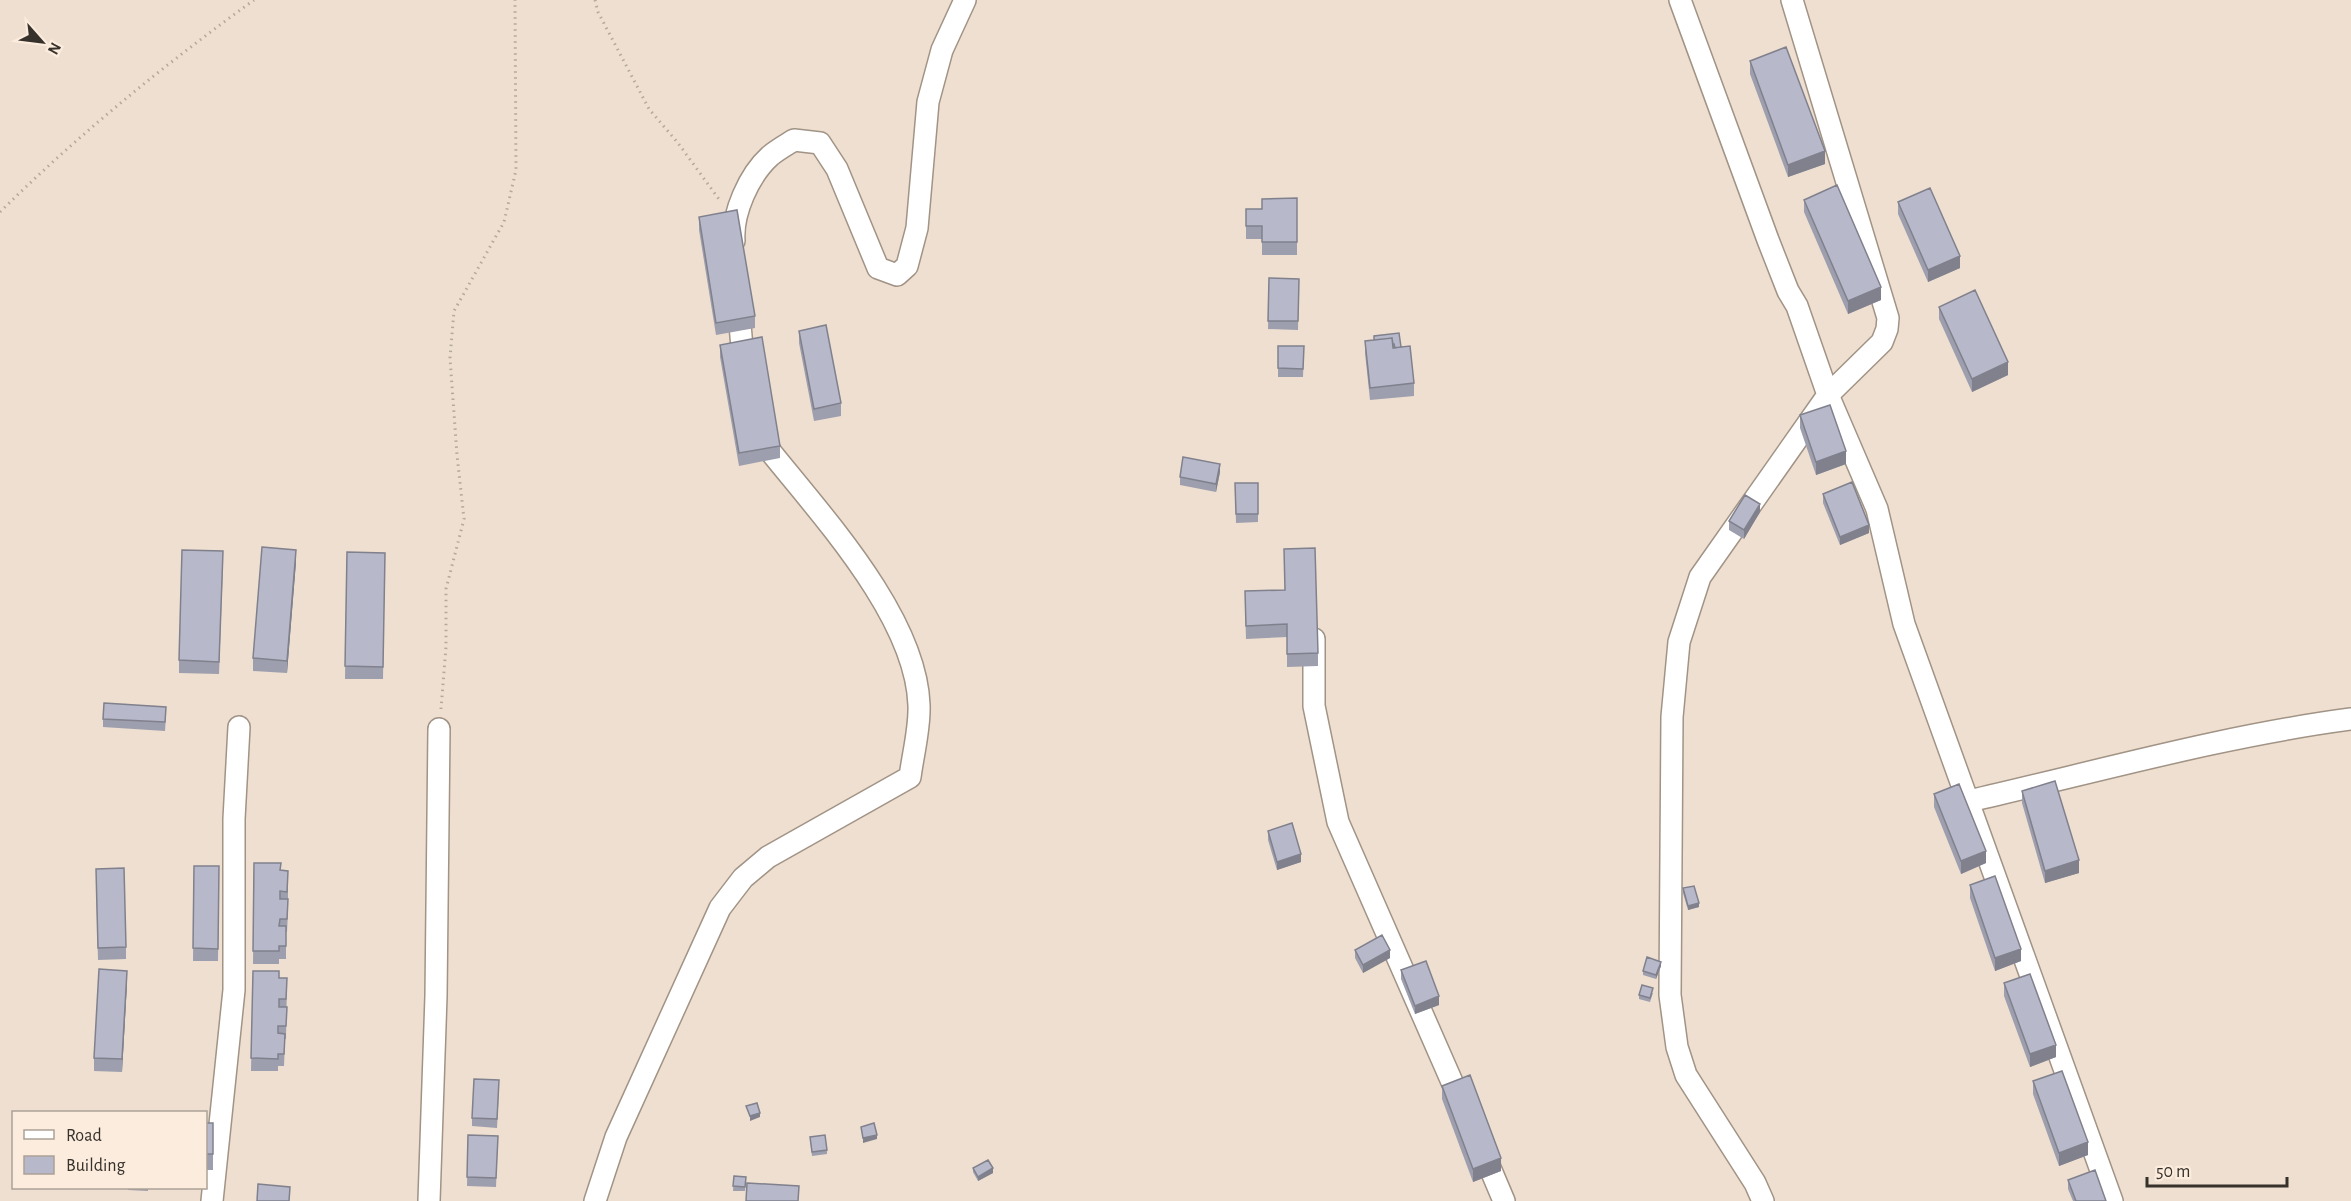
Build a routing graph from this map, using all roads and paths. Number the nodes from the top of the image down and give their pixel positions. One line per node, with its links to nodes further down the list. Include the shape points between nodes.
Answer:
1 (254, 0): 7 (path, via 112,109)
2 (515, 0): 15 (path, via 516,170 504,222 454,311 450,358 464,519 446,589)
3 (595, 0): 8 (path, via 649,109)
4 (965, 0): 8 (street, via 942,50 928,102 917,228 907,266 897,275 878,268 837,169 820,143 794,140 769,157 743,193)
5 (1680, 0): 10 (street)
6 (1792, 0): 10 (street, via 1888,318 1882,342)
7 (0, 212)
8 (736, 220): 9 (street, via 742,360)
9 (748, 390)
10 (1828, 395): 16 (street, via 1877,509 1904,624); 21 (street, via 1700,577 1679,642 1672,717 1670,995 1677,1047 1686,1075)
11 (755, 420): 19 (street, via 766,446 860,566 900,631 912,661 919,705 910,777 768,857 742,878 720,908 616,1137)
12 (1314, 614): 20 (street, via 1314,706 1338,822)
13 (2351, 719): 16 (street, via 2218,743)
14 (239, 727): 17 (street, via 234,819 234,990)
15 (439, 729): 18 (street)
16 (1970, 801): 22 (street)
17 (212, 1201)
18 (429, 1201)
19 (596, 1201)
20 (1504, 1201)
21 (1763, 1201)
22 (2112, 1201)

